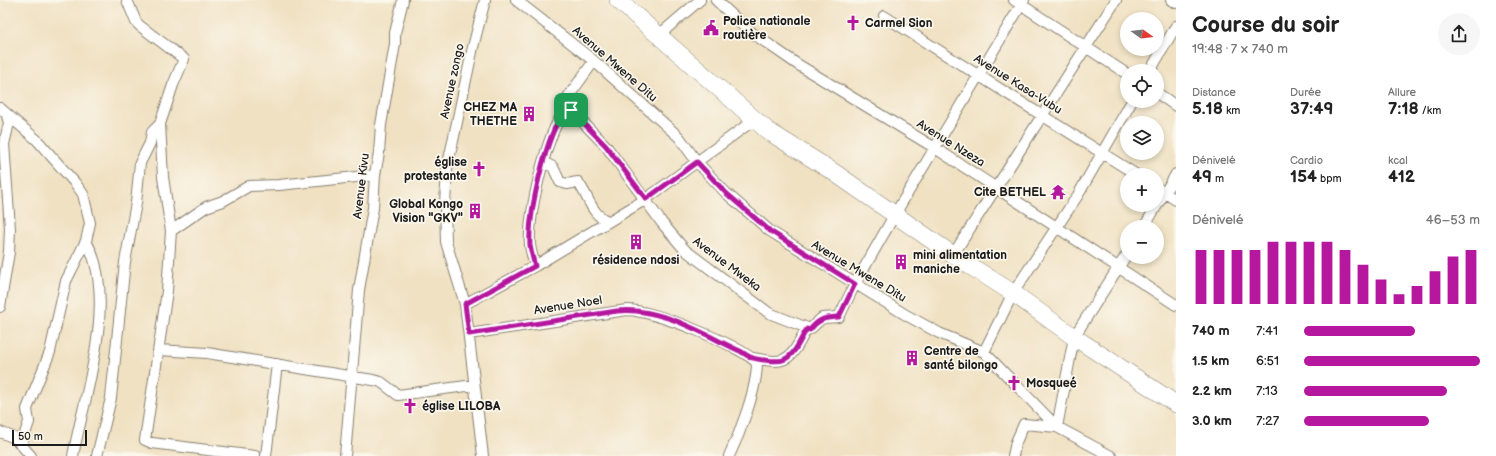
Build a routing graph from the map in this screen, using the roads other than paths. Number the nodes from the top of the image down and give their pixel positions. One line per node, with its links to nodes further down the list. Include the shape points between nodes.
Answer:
1 (127, 0): 27 (street, via 136,22 184,59)
2 (403, 0): 34 (street, Avenue Kivu, via 395,33)
3 (485, 0): 51 (street, Avenue zongo, via 447,169 446,242)
4 (516, 0): 16 (street, Avenue Mwene Ditu)
5 (618, 0): 14 (highway)
6 (700, 0): 14 (street)
7 (716, 0): 28 (street, Avenue Nzeza, via 748,30 796,64)
8 (1116, 0): 15 (street)
9 (1172, 0): 11 (street)
10 (1020, 2): 15 (street); 19 (street)
11 (1176, 2)
12 (884, 16): 19 (street, Avenue Kasa-Vubu)
13 (1176, 26): 17 (street)
14 (659, 35): 26 (highway)
15 (1086, 47): 18 (street); 25 (street)
16 (594, 61): 23 (street, via 568,97); 31 (street, Avenue Mwene Ditu, via 679,137)
17 (1154, 64)
18 (1120, 69)
19 (979, 74): 25 (street, Avenue Kasa-Vubu); 28 (street)
20 (1164, 98): 21 (street)
21 (1176, 106)
22 (1128, 108): 29 (street)
23 (569, 111): 30 (street, via 555,125); 38 (street, Avenue Mweka, via 606,146)
24 (3, 112): 44 (street, via 54,157 83,194 90,223); 53 (street, via 9,123 4,144 10,228 9,252)
25 (1044, 115): 29 (street, Avenue Kasa-Vubu); 35 (street, via 1022,145)
26 (754, 120): 31 (street); 40 (highway)
27 (160, 124): 43 (street, via 163,177); 69 (street, via 152,132 150,143 140,163 136,203 125,262 111,398)
28 (935, 148): 35 (street, Avenue Nzeza); 40 (street)
29 (1102, 152): 32 (street, Avenue Kasa-Vubu); 42 (street)
30 (543, 162): 41 (street, via 554,167 560,182 578,182 589,203); 47 (street, via 531,229 530,245)
31 (697, 162): 38 (street); 49 (street, Avenue Mwene Ditu, via 726,193 770,231)
32 (1126, 168)
33 (1176, 174): 36 (street)
34 (374, 175): 43 (street, via 279,186 250,186 206,207); 61 (street, Avenue Kivu, via 373,208 359,290)
35 (998, 188): 42 (street, Avenue Nzeza); 45 (street)
36 (1164, 188)
37 (1164, 193): 39 (street)
38 (646, 199): 41 (street); 54 (street, Avenue Mweka, via 685,250 770,312)
39 (1176, 200)
40 (895, 214): 45 (highway); 49 (street)
41 (608, 221): 47 (street)
42 (1057, 226): 48 (street, Avenue Nzeza); 50 (street)
43 (171, 231): 57 (street, via 167,291)
44 (86, 242): 66 (street, via 66,282 50,352 27,409 29,422); 68 (street, via 95,264 99,304 92,371)
45 (953, 255): 50 (highway)
46 (1121, 264): 48 (street)
47 (535, 266): 51 (street)
48 (1119, 267): 52 (street, Avenue Nzeza); 56 (street)
49 (855, 284): 54 (street, via 839,317 822,318 810,330); 58 (street, Avenue Mwene Ditu, via 939,333)
50 (1013, 293): 56 (highway); 58 (street)
51 (465, 304): 55 (street, Avenue zongo)
52 (1176, 305)
53 (0, 307)
54 (805, 328): 59 (street, Avenue Noel, via 796,348 783,360)
55 (469, 334): 59 (street, Avenue Noel, via 627,310 651,313 670,320); 62 (street, Avenue zongo)
56 (1074, 337): 63 (highway); 64 (street)
57 (159, 350): 60 (street, via 207,353); 70 (street, via 145,440)
58 (984, 352): 64 (street)
59 (753, 358): 74 (street, via 757,363 757,370)
60 (277, 364): 61 (street); 71 (street)
61 (351, 377): 62 (street, via 381,382 398,395); 72 (street, Avenue Kivu)
62 (474, 385): 73 (street, Avenue zongo)
63 (1176, 404)
64 (1057, 427): 75 (street, via 1024,424); 76 (street)
65 (0, 432): 66 (street, via 15,438)
66 (21, 444): 67 (street)
67 (31, 456)
68 (73, 456)
69 (97, 456)
70 (255, 456)
71 (266, 456)
72 (345, 456)
73 (483, 456)
74 (729, 456)
75 (1013, 456)
76 (1111, 456)

